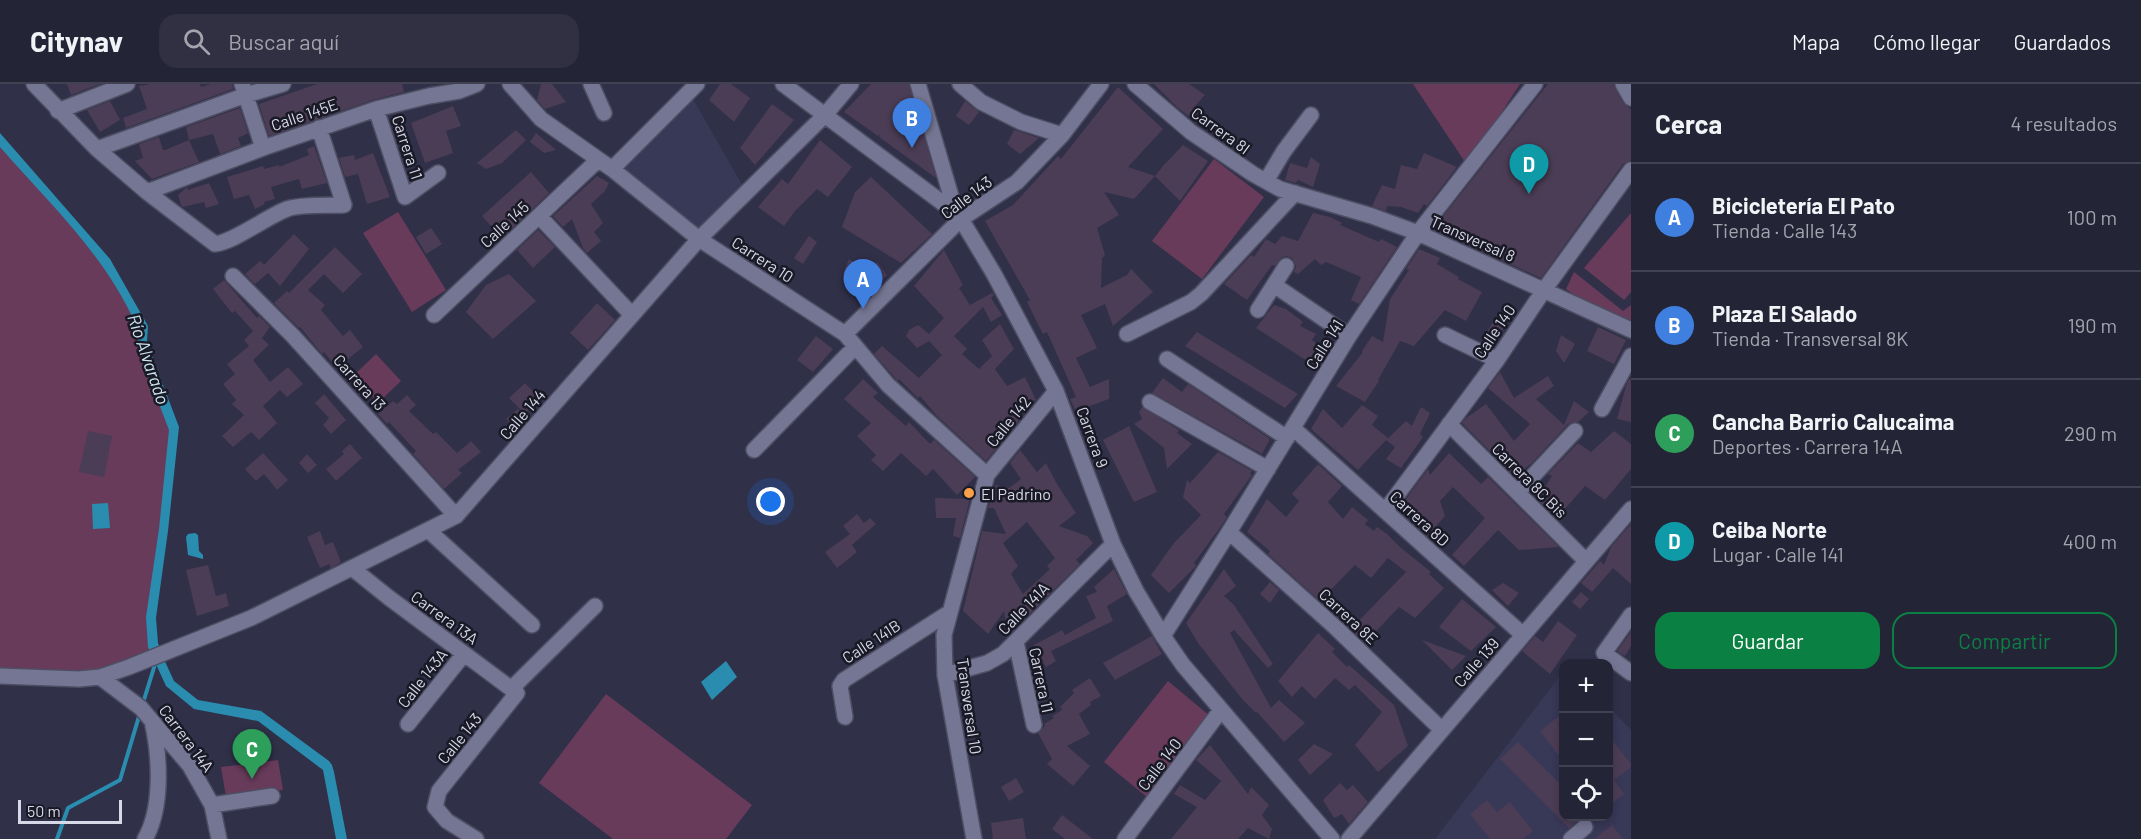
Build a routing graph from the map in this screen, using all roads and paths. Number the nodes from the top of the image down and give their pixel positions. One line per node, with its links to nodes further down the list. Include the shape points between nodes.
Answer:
1 (34, 84): 19 (street)
2 (127, 84): 19 (street)
3 (283, 84): 16 (street)
4 (477, 84): 18 (street, Calle 145E)
5 (510, 84): 27 (street, Carrera 10, via 541,119)
6 (591, 84): 20 (street)
7 (698, 84): 28 (street)
8 (783, 84): 21 (street, Carrera 9)
9 (851, 84): 21 (street, Calle 144)
10 (918, 84): 35 (street)
11 (960, 84): 24 (street, via 981,102 1021,122)
12 (1101, 84): 24 (street, Calle 143)
13 (1135, 84): 31 (street, Carrera 8I, via 1191,132)
14 (1534, 84): 36 (street, Calle 141)
15 (1623, 84): 17 (street)
16 (244, 89): 25 (street); 26 (street)
17 (1631, 98)
18 (376, 109): 23 (street, Calle 145E); 30 (street, Carrera 11, via 405,197)
19 (58, 111): 26 (street)
20 (604, 112)
21 (825, 115): 35 (street, Carrera 9); 37 (street, Calle 144)
22 (1311, 115): 31 (street)
23 (319, 128): 25 (street, Calle 145E); 32 (street, via 344,205 289,208 215,244)
24 (1062, 135): 35 (street, Calle 143, via 1017,182)
25 (263, 148): 32 (street, Calle 145E)
26 (98, 149): 32 (street)
27 (598, 160): 28 (street, Carrera 10); 34 (street, Calle 145)
28 (612, 169): 37 (street, Carrera 10)
29 (1631, 170): 41 (street, Calle 140)
30 (438, 173)
31 (1266, 181): 33 (street, Carrera 8I)
32 (147, 192)
33 (1295, 193): 36 (street, Transversal 8); 47 (street, via 1201,294)
34 (539, 216): 43 (street, Calle 145); 44 (street)
35 (959, 216): 46 (street, Calle 143); 54 (street, Carrera 9)
36 (1418, 233): 41 (street, Transversal 8); 49 (street, Calle 141)
37 (699, 239): 44 (street, Calle 144); 46 (street, Carrera 10)
38 (1286, 266): 40 (street)
39 (233, 276): 66 (street, Carrera 13, via 294,336)
40 (1274, 285): 42 (street); 49 (street)
41 (1544, 290): 45 (street, Transversal 8); 53 (street, Calle 140)
42 (1258, 310)
43 (434, 315)
44 (632, 315): 66 (street, Calle 144)
45 (1631, 330)
46 (845, 334): 50 (street, Carrera 10)
47 (1127, 334)
48 (1445, 335): 53 (street)
49 (1349, 336): 59 (street, Calle 141)
50 (855, 347): 60 (street); 62 (street, Carrera 10, via 888,385)
51 (1631, 356): 56 (street)
52 (1167, 359): 59 (street, Carrera 8D)
53 (1497, 360): 57 (street, Calle 140)
54 (1056, 391): 62 (street, Calle 142); 69 (street, Carrera 9)
55 (1150, 402): 61 (street)
56 (1602, 408)
57 (1449, 424): 63 (street, Carrera 8C Bis); 65 (street, Calle 140)
58 (1575, 431): 63 (street)
59 (1290, 433): 61 (street, Calle 141); 65 (street, Carrera 8D)
60 (754, 450)
61 (1268, 469): 68 (street, Calle 141)
62 (987, 475): 73 (street, Transversal 10)
63 (1518, 492): 70 (street, Carrera 8C Bis)
64 (1631, 509): 70 (street, Calle 139)
65 (1385, 510): 76 (street, Carrera 8D)
66 (456, 516): 67 (street, Calle 144)
67 (428, 530): 71 (street, Calle 144); 75 (street)
68 (1229, 532): 77 (street, Calle 141); 90 (street, Carrera 8E)
69 (1113, 543): 77 (street, Carrera 9); 78 (street, Calle 141A)
70 (1586, 561): 76 (street, Calle 139)
71 (352, 568): 79 (street, Carrera 13A); 83 (street, Calle 144, via 251,618)
72 (595, 606): 84 (street, Calle 143)
73 (950, 612): 81 (street, Transversal 10, via 944,635); 87 (street, Calle 141B, via 844,680 840,697)
74 (1631, 615): 80 (street, via 1604,653)
75 (532, 625)
76 (1523, 635): 90 (street, Calle 139)
77 (1162, 636): 85 (street, Carrera 9)
78 (1016, 642): 81 (street, Calle 141A, via 987,663); 89 (street, Carrera 11)
79 (464, 654): 84 (street, Carrera 13A); 88 (street, Calle 143A)
80 (1631, 673)
81 (945, 675): 98 (street, Transversal 10)
82 (0, 676): 83 (street, Calle 144)
83 (100, 677): 86 (street, Carrera 14A)
84 (514, 691): 97 (street, Calle 143, via 440,791 435,807 447,821)
85 (1221, 710): 94 (street, Carrera 9); 99 (street, Calle 140)
86 (146, 713): 92 (street, Carrera 14A, via 190,766); 95 (street, via 160,767 153,826)
87 (845, 717)
88 (408, 724)
89 (1034, 725)
90 (1442, 730): 100 (street, Calle 139)
91 (272, 796): 92 (street)
92 (212, 805): 96 (street, Carrera 14A)
93 (1585, 827): 101 (street)
94 (1327, 837)
95 (145, 839)
96 (219, 839)
97 (476, 839)
98 (974, 839)
99 (1125, 839)
100 (1349, 839)
101 (1571, 839)

